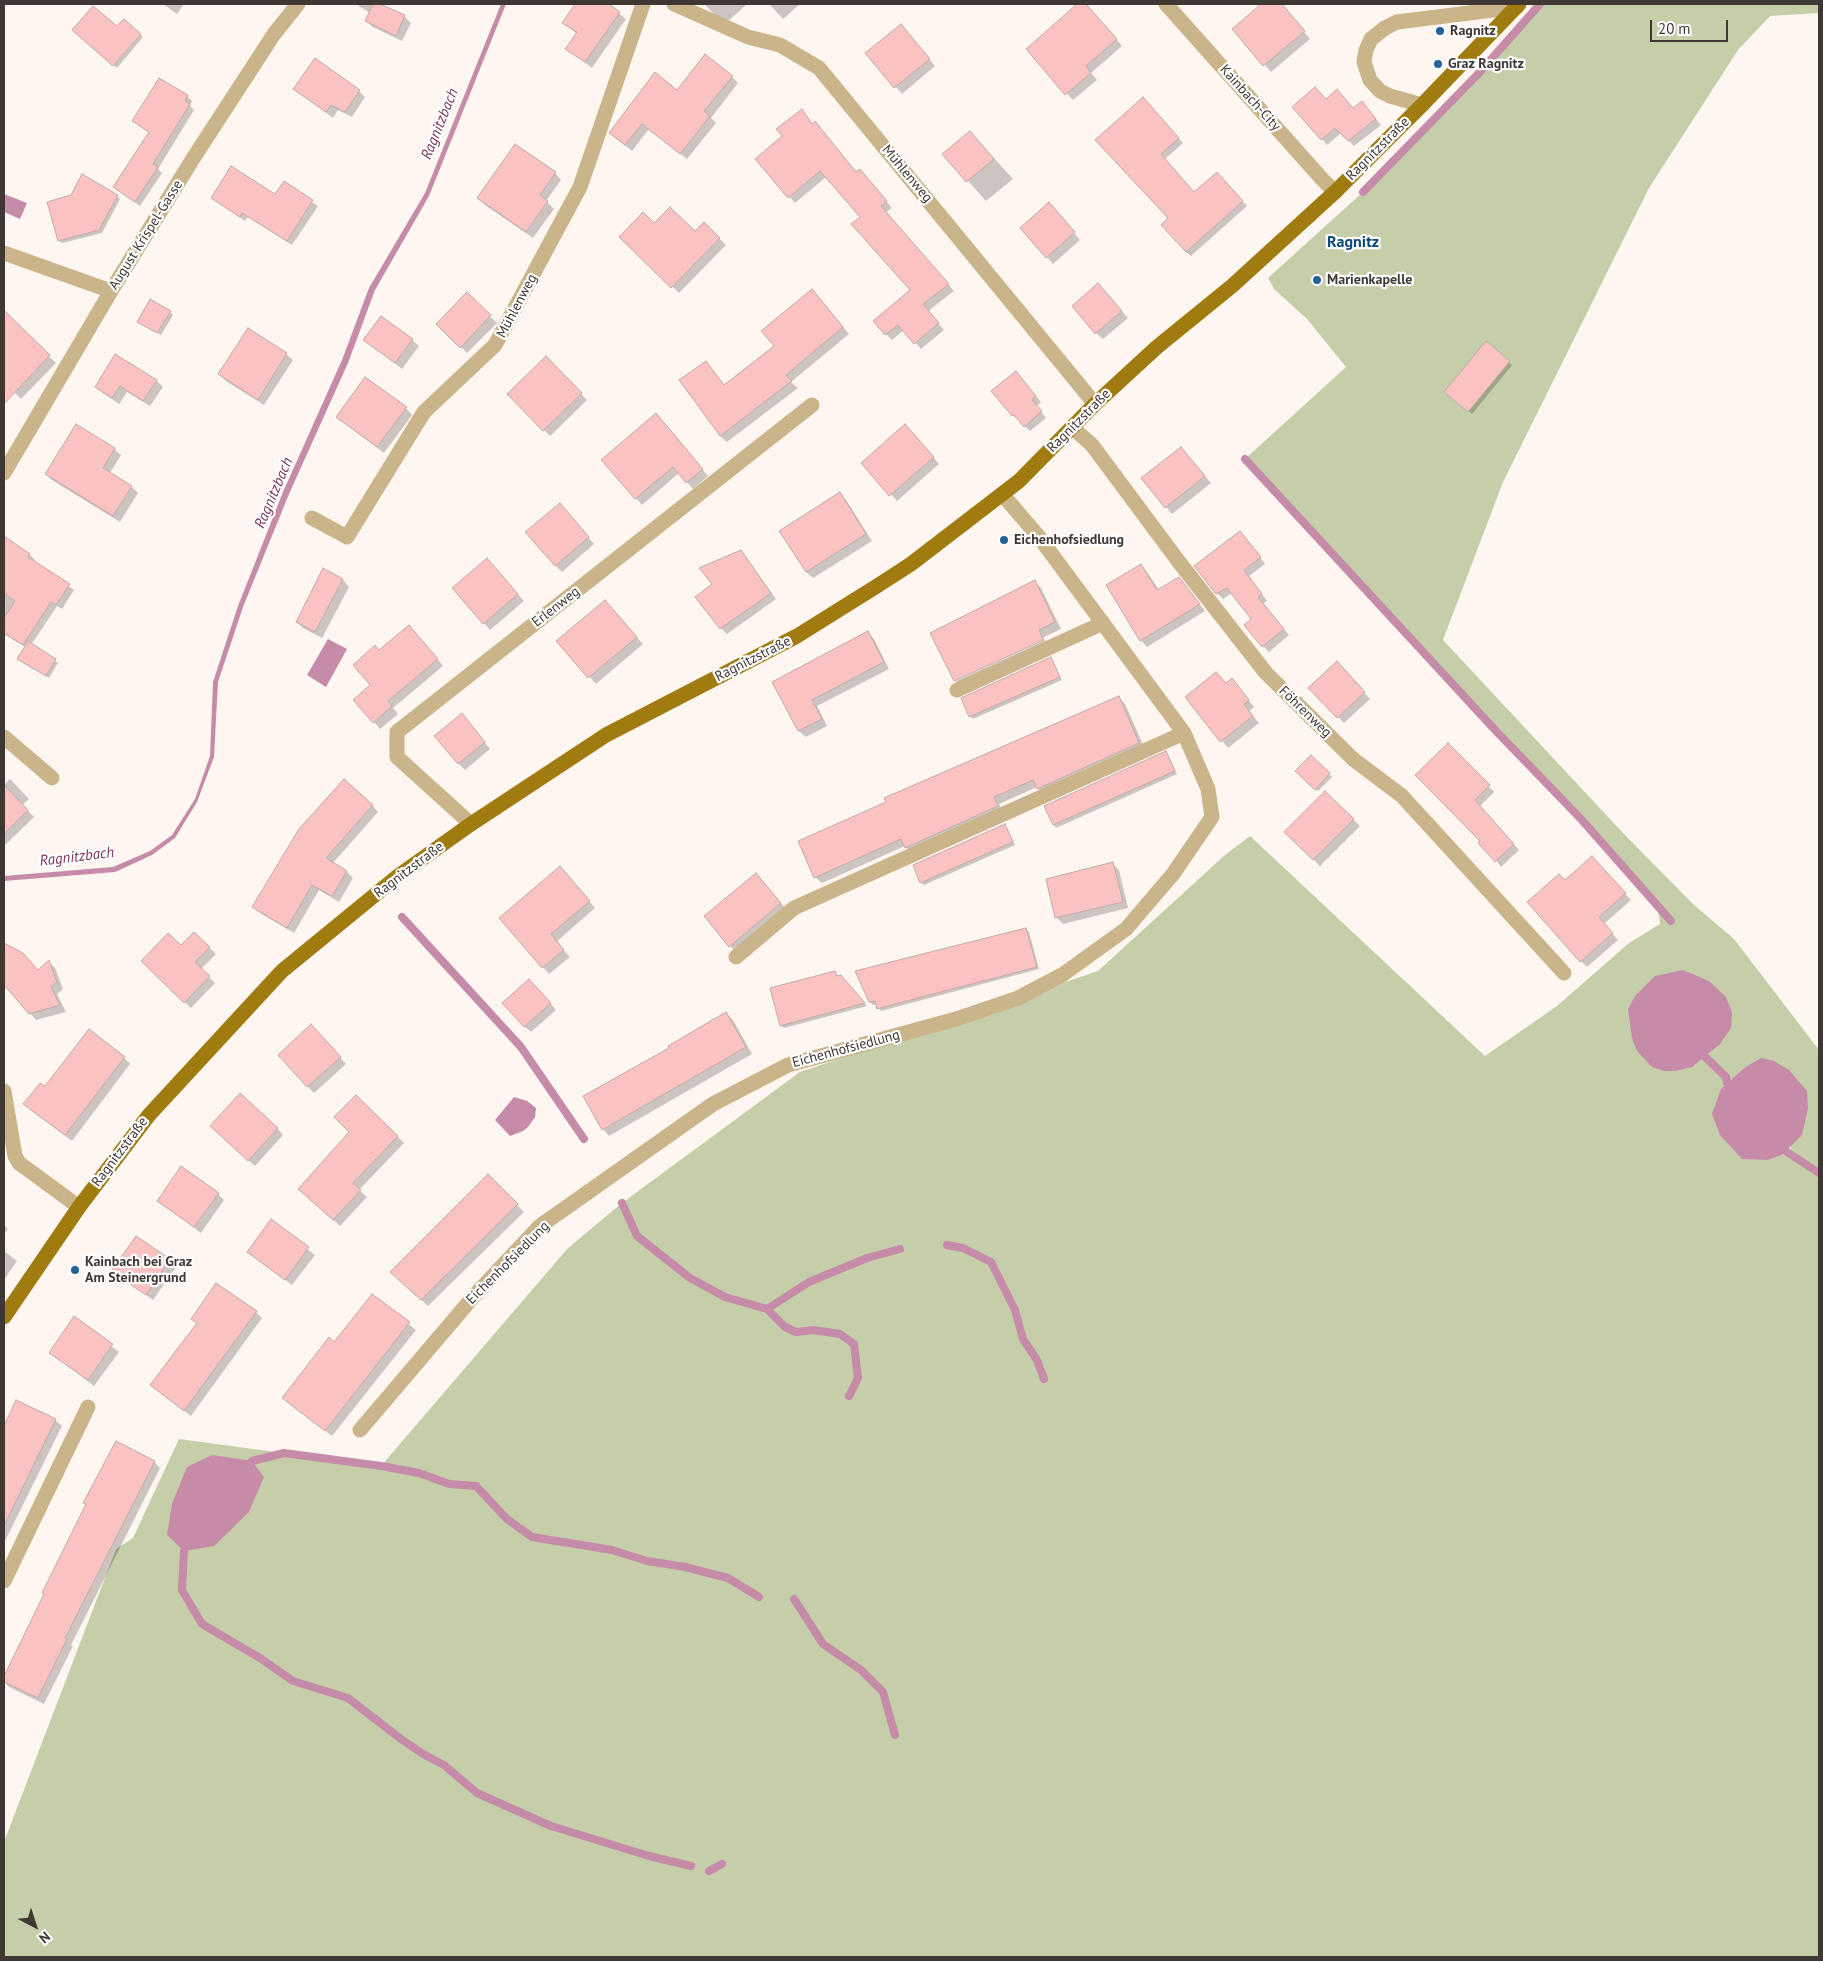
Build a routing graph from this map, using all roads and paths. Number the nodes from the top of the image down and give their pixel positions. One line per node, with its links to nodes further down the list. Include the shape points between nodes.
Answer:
1 (298, 4): 9 (street, August Krispel-Gasse, via 274,34)
2 (642, 4): 15 (street, Mühlenweg, via 580,187 495,345 424,412 347,537)
3 (674, 4): 10 (street, Mühlenweg, via 748,37 780,45 819,68)
4 (1166, 4): 7 (street, Kainbach-City)
5 (1518, 5): 6 (main road, Ragnitzstraße); 6 (street, via 1397,22 1372,40 1364,62 1370,80 1385,94)
6 (1422, 106): 7 (main road, Ragnitzstraße)
7 (1335, 192): 10 (main road, Ragnitzstraße)
8 (4, 253): 9 (street)
9 (111, 291): 13 (street, August Krispel-Gasse)
10 (1095, 404): 12 (main road, Ragnitzstraße)
11 (812, 406): 21 (street, Erlenweg, via 397,732 397,757)
12 (1073, 428): 14 (main road, Ragnitzstraße); 23 (street, Föhrenweg, via 1092,445 1266,673 1353,759 1402,796)
13 (4, 474)
14 (1002, 494): 16 (street, Eichenhofsiedlung); 21 (main road, Ragnitzstraße, via 911,564 797,636 606,735)
15 (312, 518)
16 (1103, 623): 17 (street); 18 (street, Eichenhofsiedlung)
17 (957, 690)
18 (1184, 733): 22 (street, via 794,908); 28 (street, Eichenhofsiedlung, via 1208,789 1212,817 1173,874 1126,929 1062,975 1018,998 956,1019 788,1065 713,1104 540,1226 474,1296)
19 (4, 738): 20 (street)
20 (52, 778)
21 (471, 824): 25 (main road, Ragnitzstraße, via 398,876 282,971 149,1115)
22 (736, 957)
23 (1564, 973)
24 (4, 1091): 25 (street, via 19,1163)
25 (79, 1207): 26 (main road, Ragnitzstraße)
26 (4, 1317)
27 (88, 1406): 29 (street)
28 (360, 1430)
29 (4, 1582)

